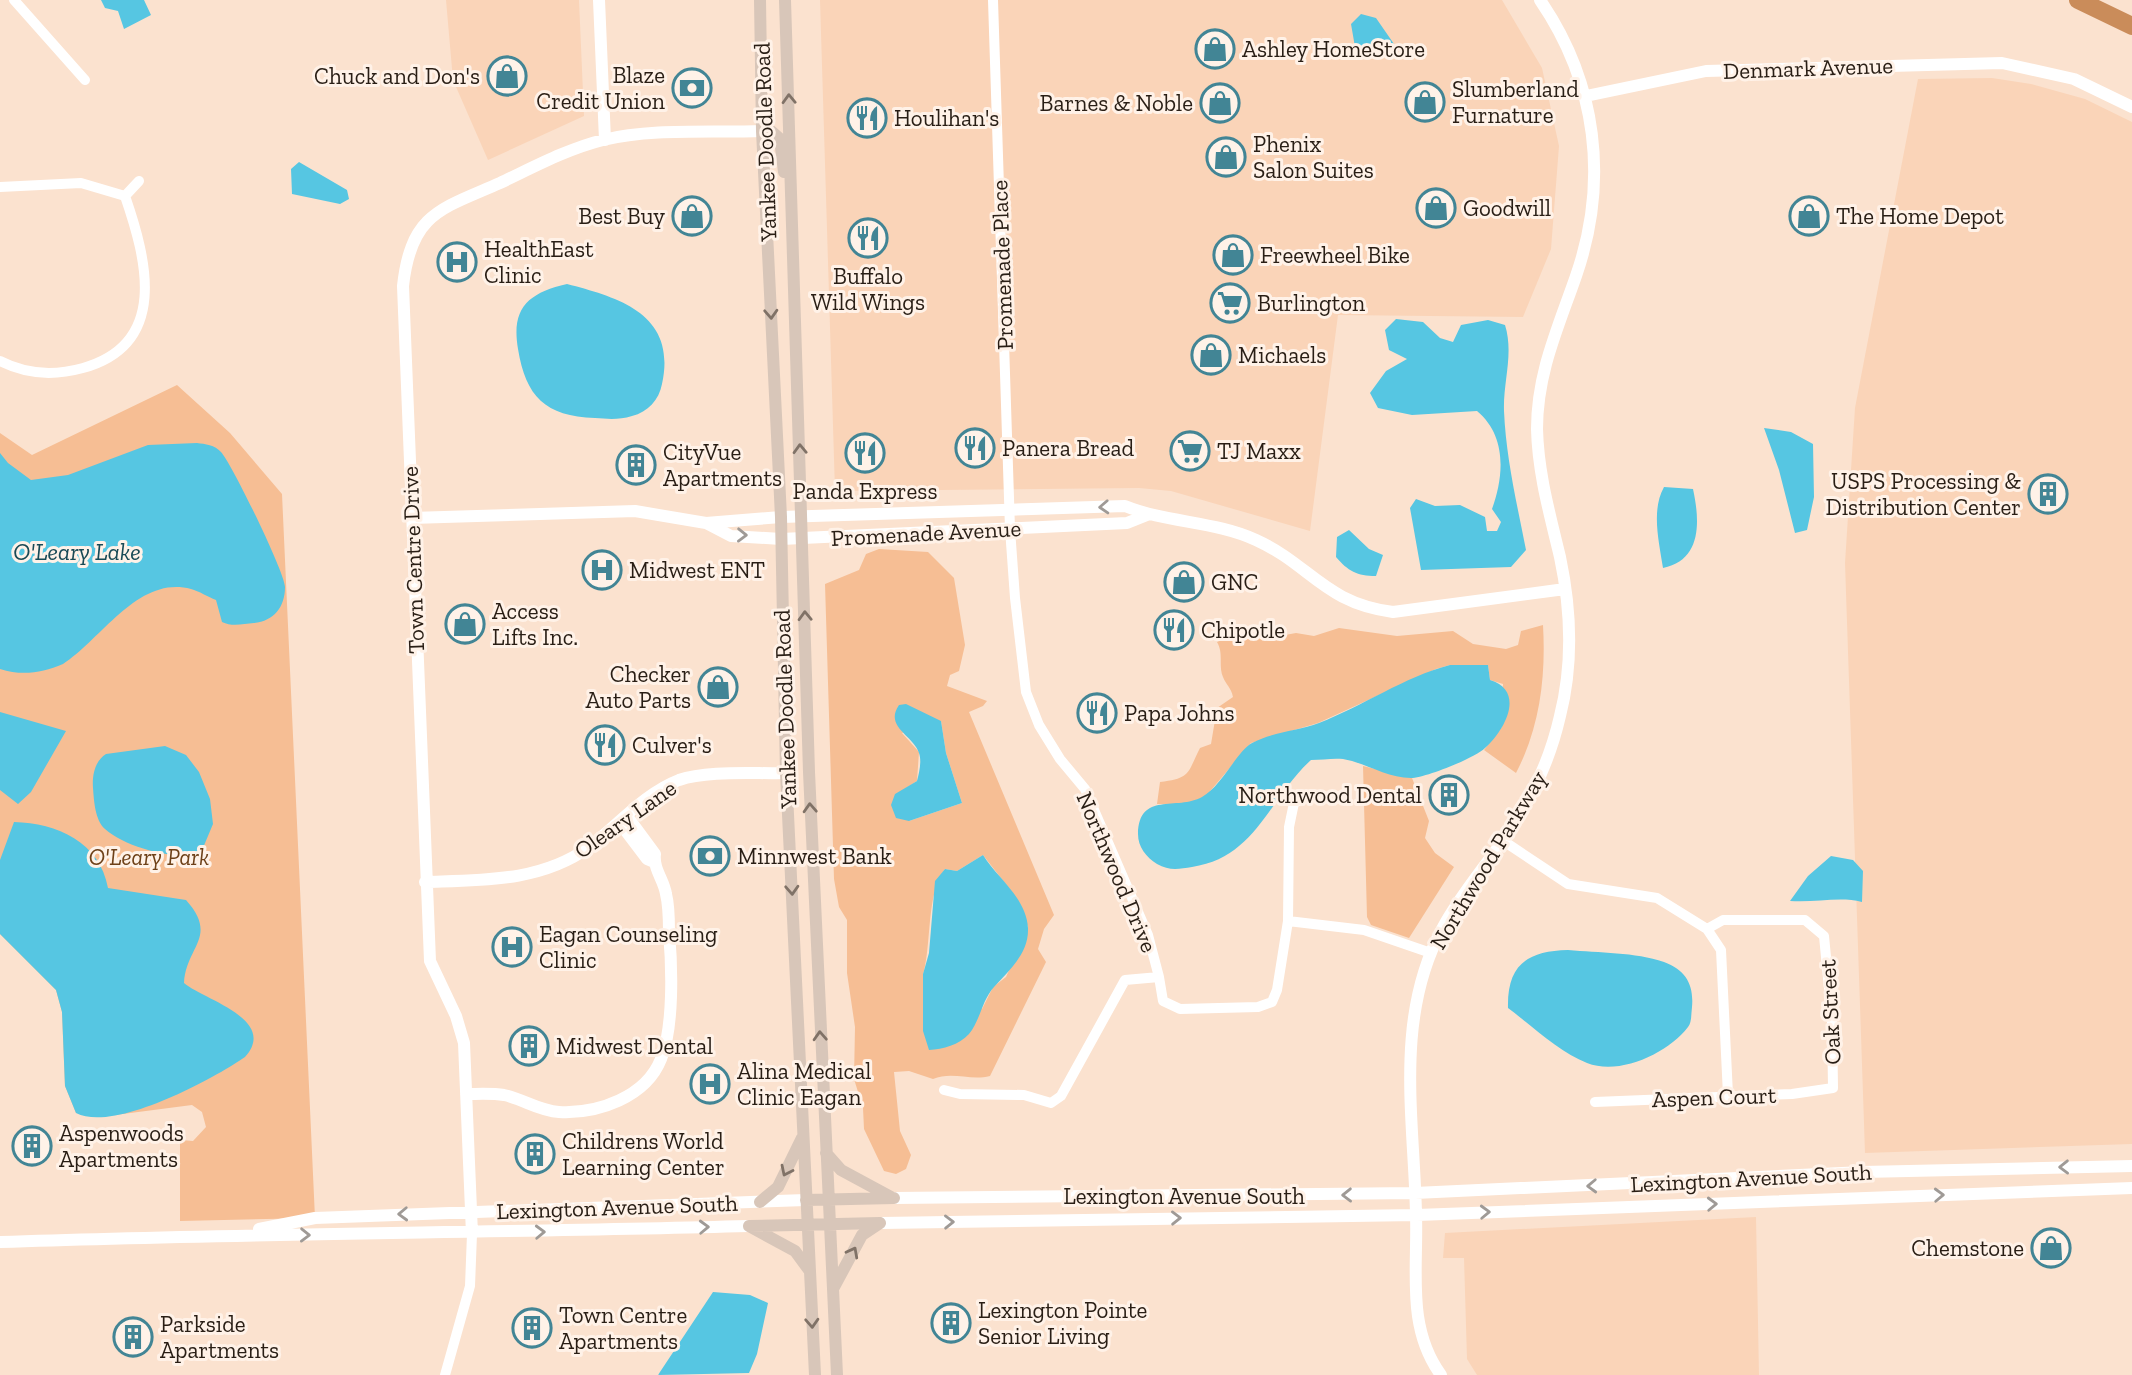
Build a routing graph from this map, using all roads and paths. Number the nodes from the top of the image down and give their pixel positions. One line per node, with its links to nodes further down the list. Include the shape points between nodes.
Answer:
1 (14, 0): 9 (street)
2 (599, 0): 13 (street)
3 (760, 0): 12 (main road, Yankee Doodle Road)
4 (785, 0): 17 (main road, Yankee Doodle Road, one-way to 4)
5 (993, 0): 19 (street, Promenade Place)
6 (1540, 0): 10 (street, via 1572,56)
7 (2078, 0): 8 (highway)
8 (2132, 26)
9 (85, 80)
10 (1586, 96): 11 (street, Denmark Avenue, via 1706,71 2002,63 2074,79); 28 (street, via 1595,168 1590,228 1552,339 1538,407 1541,472)
11 (2132, 107)
12 (762, 131): 13 (street, Town Centre Drive); 17 (main road, via 771,131 780,139); 21 (main road, Yankee Doodle Road, one-way to 21)
13 (605, 140): 23 (street, Town Centre Drive, via 564,153 444,207 417,231 405,262 403,286)
14 (139, 181): 16 (street)
15 (0, 187): 16 (street, via 81,183)
16 (125, 196): 18 (street, via 139,238 146,288 133,336 106,359 66,373 38,374)
17 (793, 245): 22 (main road, Yankee Doodle Road, one-way to 17)
18 (0, 361)
19 (1010, 512): 20 (street, Promenade Avenue, one-way to 19, via 1125,506); 22 (street, Promenade Avenue); 25 (street, Promenade Place)
20 (1147, 515): 25 (street, Promenade Avenue, via 1127,523); 28 (street, Promenade Avenue, via 1256,540 1340,598 1379,610 1394,612)
21 (781, 517): 22 (street, Promenade Avenue); 24 (street, Promenade Avenue); 27 (main road, Yankee Doodle Road)
22 (802, 517): 26 (main road, Yankee Doodle Road)
23 (411, 518): 24 (street, Promenade Avenue, via 635,512); 33 (street, Town Centre Drive)
24 (706, 523): 27 (street, Promenade Avenue, one-way to 27, via 731,536)
25 (1010, 529): 26 (street, Promenade Avenue); 37 (street, Northwood Drive, via 1026,692 1039,725 1085,789 1148,935)
26 (803, 538): 27 (street, Promenade Avenue); 44 (main road, Yankee Doodle Road, one-way to 26)
27 (781, 539): 29 (main road, Yankee Doodle Road)
28 (1565, 589): 32 (street, Northwood Parkway, via 1569,647 1560,718 1536,785)
29 (786, 773): 31 (street, Oleary Lane, via 683,778); 43 (main road, Yankee Doodle Road, one-way to 43)
30 (1306, 798): 34 (street, via 1294,803 1289,827)
31 (623, 819): 33 (street, Oleary Lane, via 587,848 550,869 509,879); 40 (street, via 655,854 666,893 668,1031 661,1060 645,1082 620,1102 560,1112 504,1095)
32 (1503, 840): 35 (street, via 1568,884 1657,898); 36 (street, Northwood Parkway)
33 (425, 882): 40 (street, Town Centre Drive, via 430,961 464,1043)
34 (1289, 921): 36 (street, via 1364,930); 37 (street, Northwood Drive, via 1272,1002 1258,1007 1180,1009 1163,1001)
35 (1707, 929): 38 (street, Oak Street, via 1723,920 1805,920 1824,936); 41 (street, via 1721,950)
36 (1431, 953): 47 (street, Northwood Parkway, via 1410,1035)
37 (1159, 977): 39 (street, Northwood Drive, via 1125,980 1061,1096 1051,1103 1024,1095)
38 (1833, 1088): 41 (street, Aspen Court)
39 (944, 1090)
40 (466, 1094): 52 (street, Town Centre Drive)
41 (1728, 1095): 42 (street, Aspen Court)
42 (1595, 1102)
43 (803, 1134): 49 (main road, Yankee Doodle Road); 51 (main road, one-way to 51, via 778,1187)
44 (826, 1153): 48 (main road, via 841,1170); 50 (main road, Yankee Doodle Road)
45 (2132, 1166): 47 (street, Lexington Avenue South, one-way to 47, via 1863,1172)
46 (2132, 1188): 53 (street, Lexington Avenue South, one-way to 46)
47 (1415, 1194): 48 (street, Lexington Avenue South, one-way to 48); 53 (street, Northwood Parkway)
48 (894, 1198): 50 (main road, Lexington Avenue South)
49 (806, 1200): 50 (main road, Lexington Avenue South); 51 (street, Lexington Avenue South); 56 (main road, Yankee Doodle Road)
50 (828, 1200): 54 (main road, Yankee Doodle Road)
51 (760, 1202): 52 (street, Lexington Avenue South)
52 (471, 1212): 58 (street, Lexington Avenue South, one-way to 58, via 314,1217); 59 (street, Town Centre Drive)
53 (1416, 1215): 55 (street, Lexington Avenue South, one-way to 53); 66 (street, Northwood Parkway, via 1416,1313 1425,1349)
54 (829, 1223): 55 (main road, Lexington Avenue South); 56 (main road, Lexington Avenue South); 62 (main road, Yankee Doodle Road)
55 (880, 1223): 62 (main road, one-way to 55, via 862,1235)
56 (808, 1224): 57 (main road, Lexington Avenue South); 61 (main road, Yankee Doodle Road)
57 (749, 1226): 59 (street, Lexington Avenue South, one-way to 57); 61 (main road, via 795,1251)
58 (238, 1234): 59 (street, Lexington Avenue South, one-way to 59); 60 (street, Lexington Avenue South)
59 (472, 1234): 63 (street, via 470,1286)
60 (0, 1242)
61 (810, 1271): 64 (main road, Yankee Doodle Road, one-way to 64)
62 (833, 1289): 65 (main road, Yankee Doodle Road)
63 (445, 1375)
64 (815, 1375)
65 (838, 1375)
66 (1441, 1375)

